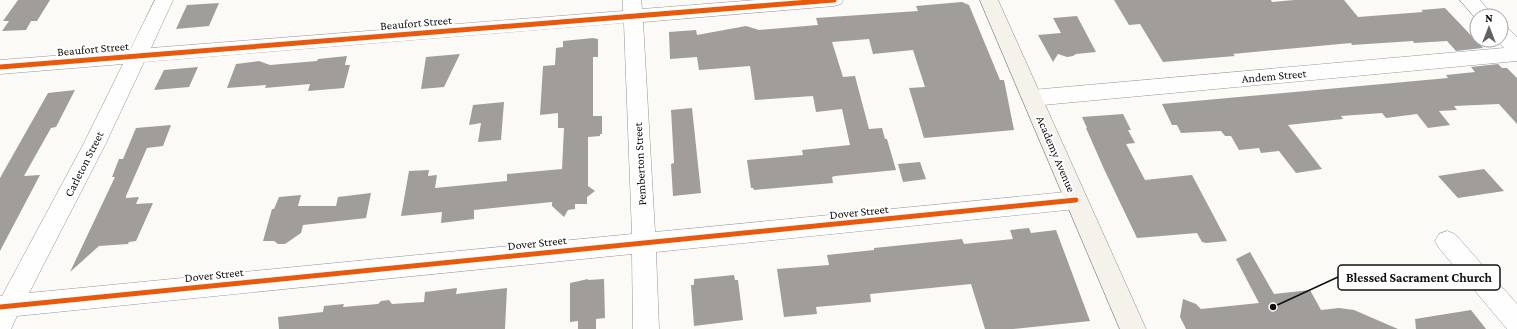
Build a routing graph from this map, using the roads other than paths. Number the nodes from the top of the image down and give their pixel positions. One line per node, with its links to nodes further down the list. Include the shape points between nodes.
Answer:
1 (164, 0): 10 (street, Carleton Street)
2 (834, 0): 5 (street, Beaufort Street)
3 (989, 0): 12 (street, Academy Avenue)
4 (1468, 0): 6 (street)
5 (632, 8): 10 (street, Beaufort Street); 15 (street, Pemberton Street)
6 (1476, 8)
7 (1509, 41): 8 (street)
8 (1517, 49)
9 (1517, 54): 12 (street, Andem Street)
10 (136, 56): 11 (street, Beaufort Street); 16 (street, Carleton Street, via 94,145)
11 (0, 67)
12 (1032, 98): 13 (street, Academy Avenue)
13 (1076, 200): 15 (street, Dover Street); 19 (street, Academy Avenue)
14 (1446, 241): 17 (street)
15 (644, 243): 16 (street, Dover Street); 18 (street, Pemberton Street)
16 (3, 313)
17 (1517, 322)
18 (646, 329)
19 (1133, 329)

